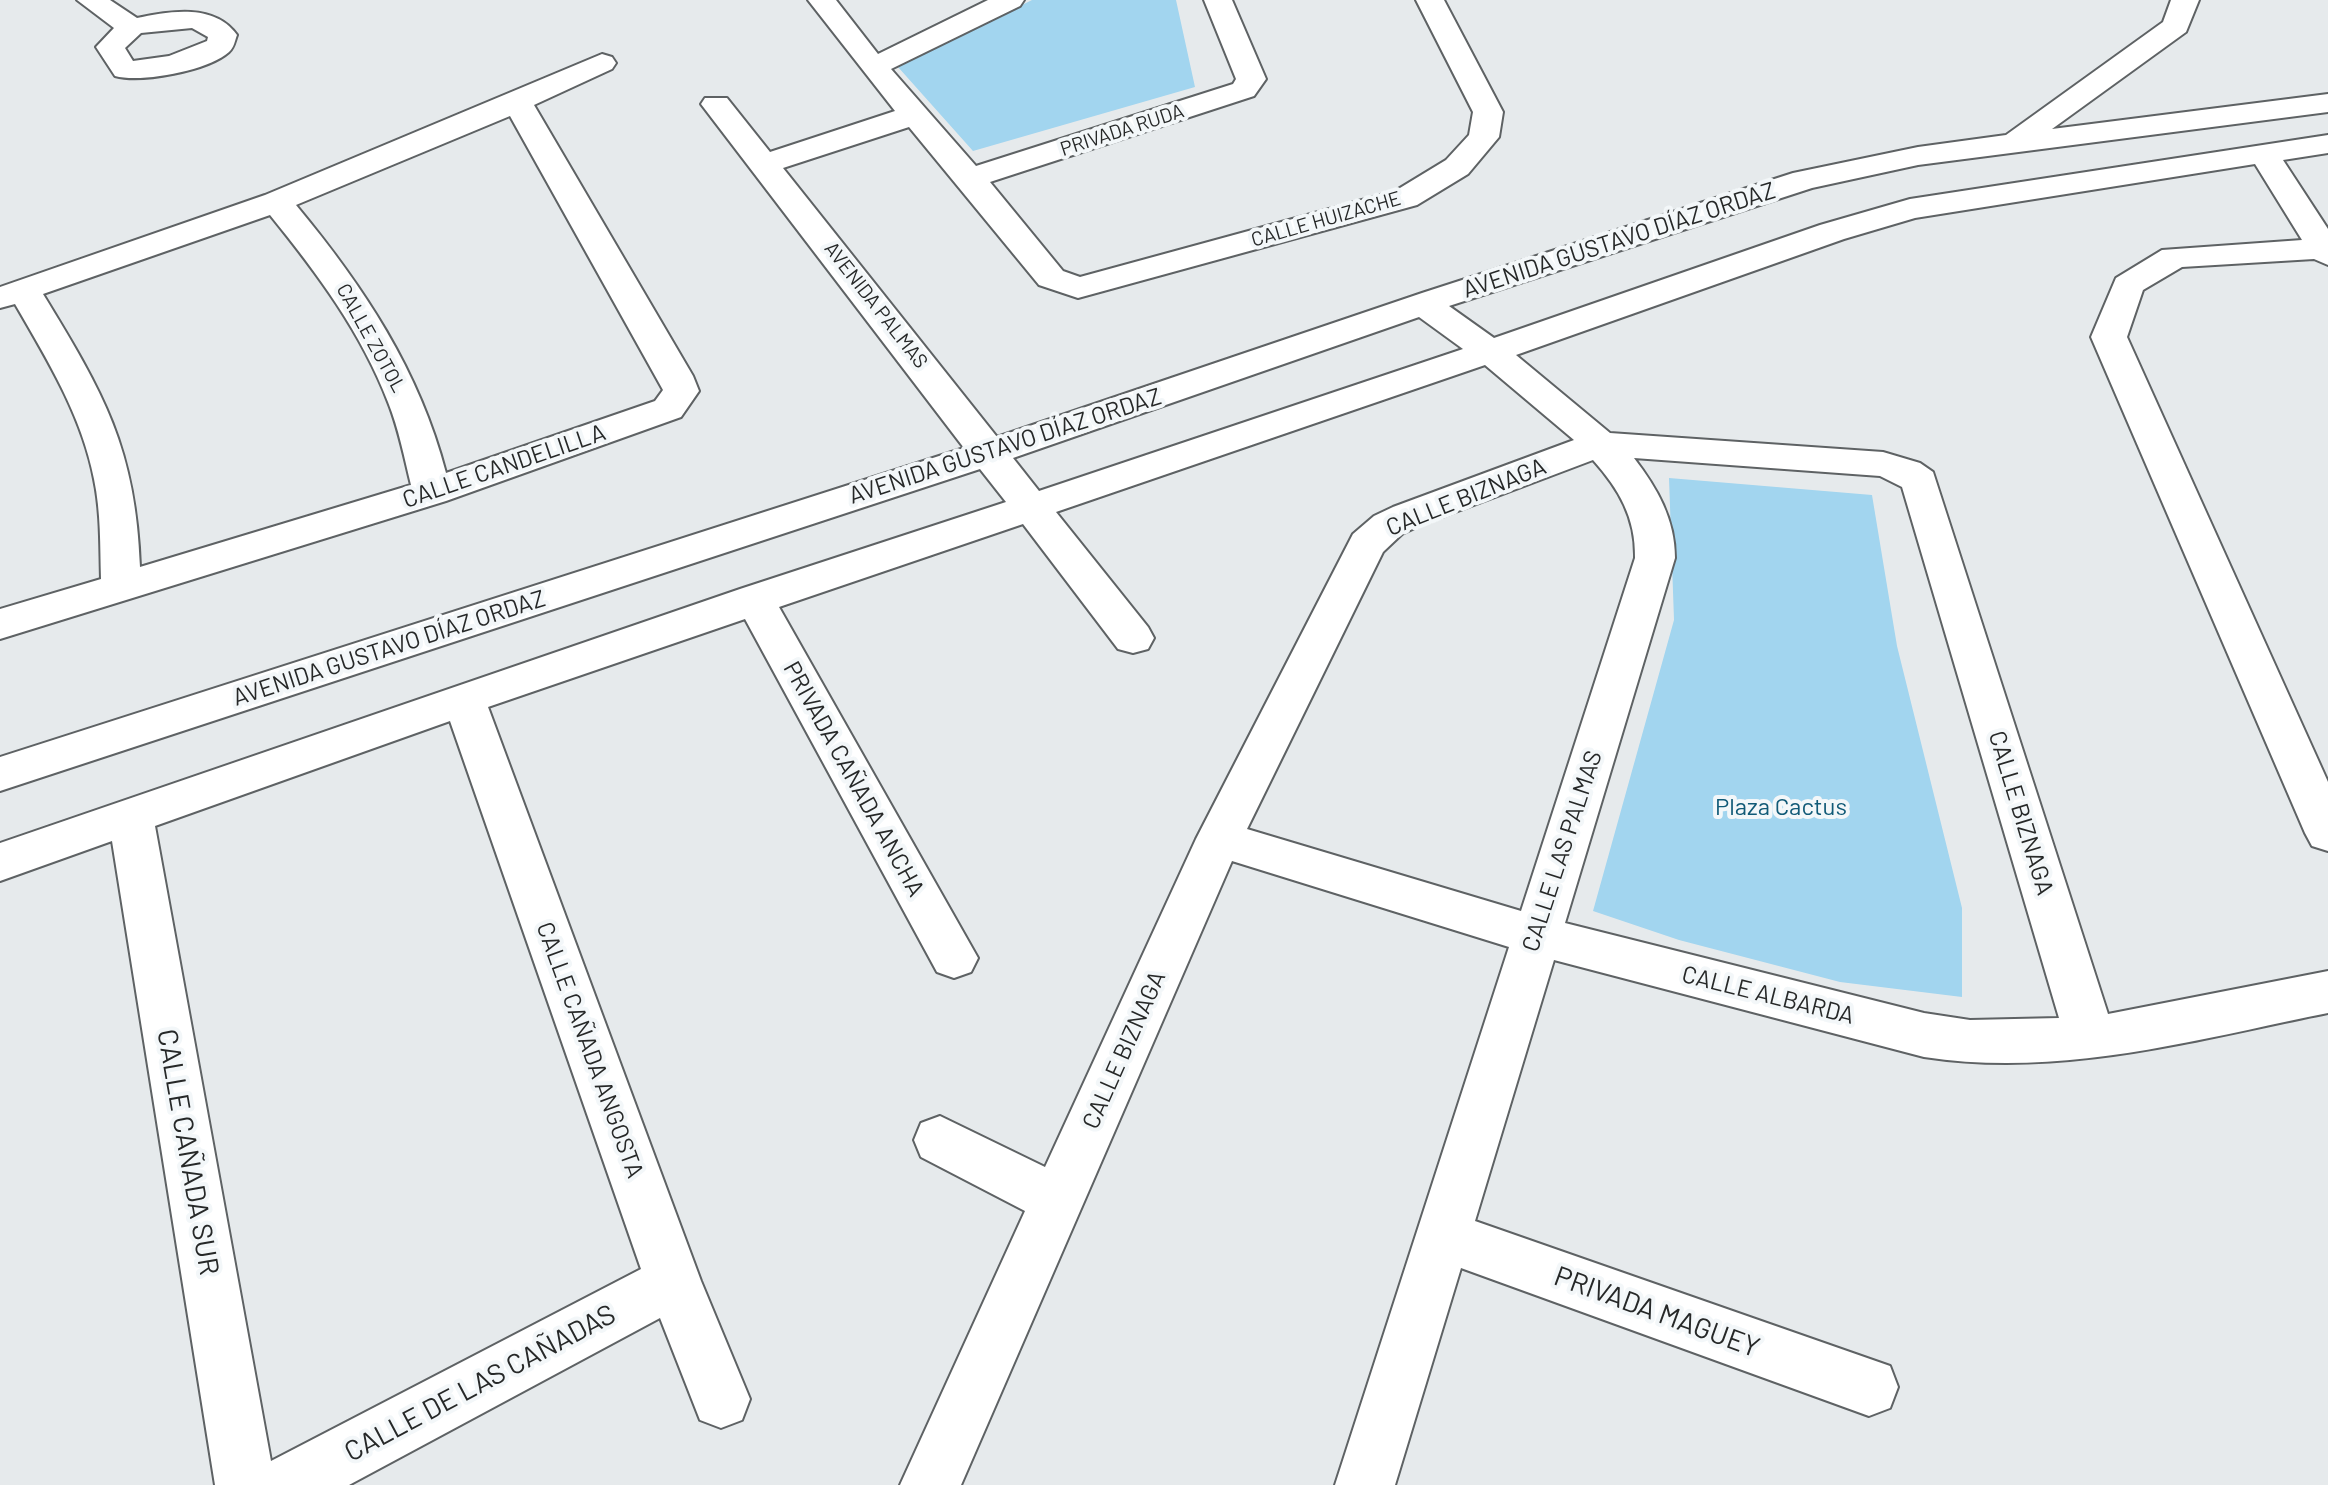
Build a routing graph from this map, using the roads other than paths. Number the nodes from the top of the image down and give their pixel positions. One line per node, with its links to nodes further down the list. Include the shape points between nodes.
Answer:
1 (91, 0): 7 (street)
2 (822, 0): 9 (street)
3 (1010, 0): 9 (street)
4 (1218, 0): 18 (street, PRIVADA RUDA, via 1251,79 1244,90)
5 (1430, 0): 18 (street, CALLE HUIZACHE, via 1488,112 1484,137 1443,177 1406,198 1095,284 1068,286 1051,278)
6 (2185, 0): 14 (street, via 2176,26)
7 (132, 27)
8 (602, 63): 10 (street)
9 (873, 67): 13 (street)
10 (517, 102): 20 (street); 27 (street, CALLE CANDELILLA, via 681,391 668,409 657,414)
11 (2328, 103): 14 (street, AVENIDA GUSTAVO DÍAZ ORDAZ)
12 (716, 104): 17 (street, AVENIDA PALMAS)
13 (914, 115): 17 (street); 18 (street)
14 (2015, 142): 19 (street); 23 (street, AVENIDA GUSTAVO DÍAZ ORDAZ, via 1804,180)
15 (2328, 144): 16 (street)
16 (2264, 154): 19 (street); 21 (street)
17 (765, 164): 26 (street, AVENIDA PALMAS)
18 (970, 178)
19 (1995, 193): 24 (street, via 1910,209 1832,232)
20 (276, 202): 22 (street); 27 (street, CALLE ZOTOL, via 334,271 365,322 407,403)
21 (2327, 250): 36 (street, via 2174,257 2128,285 2109,337)
22 (12, 294): 29 (street, via 66,360 99,431 118,505)
23 (1424, 304): 24 (street, CALLE LAS PALMAS); 26 (street, AVENIDA GUSTAVO DÍAZ ORDAZ)
24 (1489, 352): 25 (street, CALLE LAS PALMAS); 28 (street)
25 (1600, 444): 37 (street, CALLE BIZNAGA, via 1407,516 1375,534); 39 (street, CALLE LAS PALMAS, via 1638,490 1655,536 1655,558); 42 (street, CALLE BIZNAGA, via 1883,464 1919,481)
26 (992, 452): 28 (street, AVENIDA PALMAS); 34 (street, AVENIDA GUSTAVO DÍAZ ORDAZ)
27 (432, 492): 29 (street, CALLE CANDELILLA)
28 (1034, 507): 30 (street); 32 (street, AVENIDA PALMAS)
29 (121, 587): 31 (street, CALLE CANDELILLA)
30 (754, 599): 33 (street); 40 (street, PRIVADA CAÑADA ANCHA)
31 (0, 624)
32 (1133, 638)
33 (464, 699): 35 (street); 46 (street, CALLE CAÑADA ANGOSTA)
34 (0, 774)
35 (131, 818): 38 (street); 49 (street, CALLE CAÑADA SUR)
36 (2328, 833)
37 (1219, 839): 39 (street, CALLE ALBARDA); 44 (street, CALLE BIZNAGA)
38 (0, 862)
39 (1535, 935): 42 (street, CALLE ALBARDA, via 1924,1035 1970,1042); 45 (street, CALLE LAS PALMAS)
40 (954, 958)
41 (2328, 992): 42 (street, CALLE ALBARDA)
42 (2091, 1039)
43 (940, 1140): 44 (street)
44 (1056, 1200): 51 (street, CALLE BIZNAGA)
45 (1445, 1237): 47 (street, PRIVADA MAGUEY); 52 (street, CALLE LAS PALMAS)
46 (673, 1281): 48 (street, CALLE CAÑADA ANGOSTA); 50 (street, CALLE DE LAS CAÑADAS)
47 (1869, 1387)
48 (721, 1399)
49 (245, 1485)
50 (288, 1485)
51 (930, 1485)
52 (1365, 1485)

